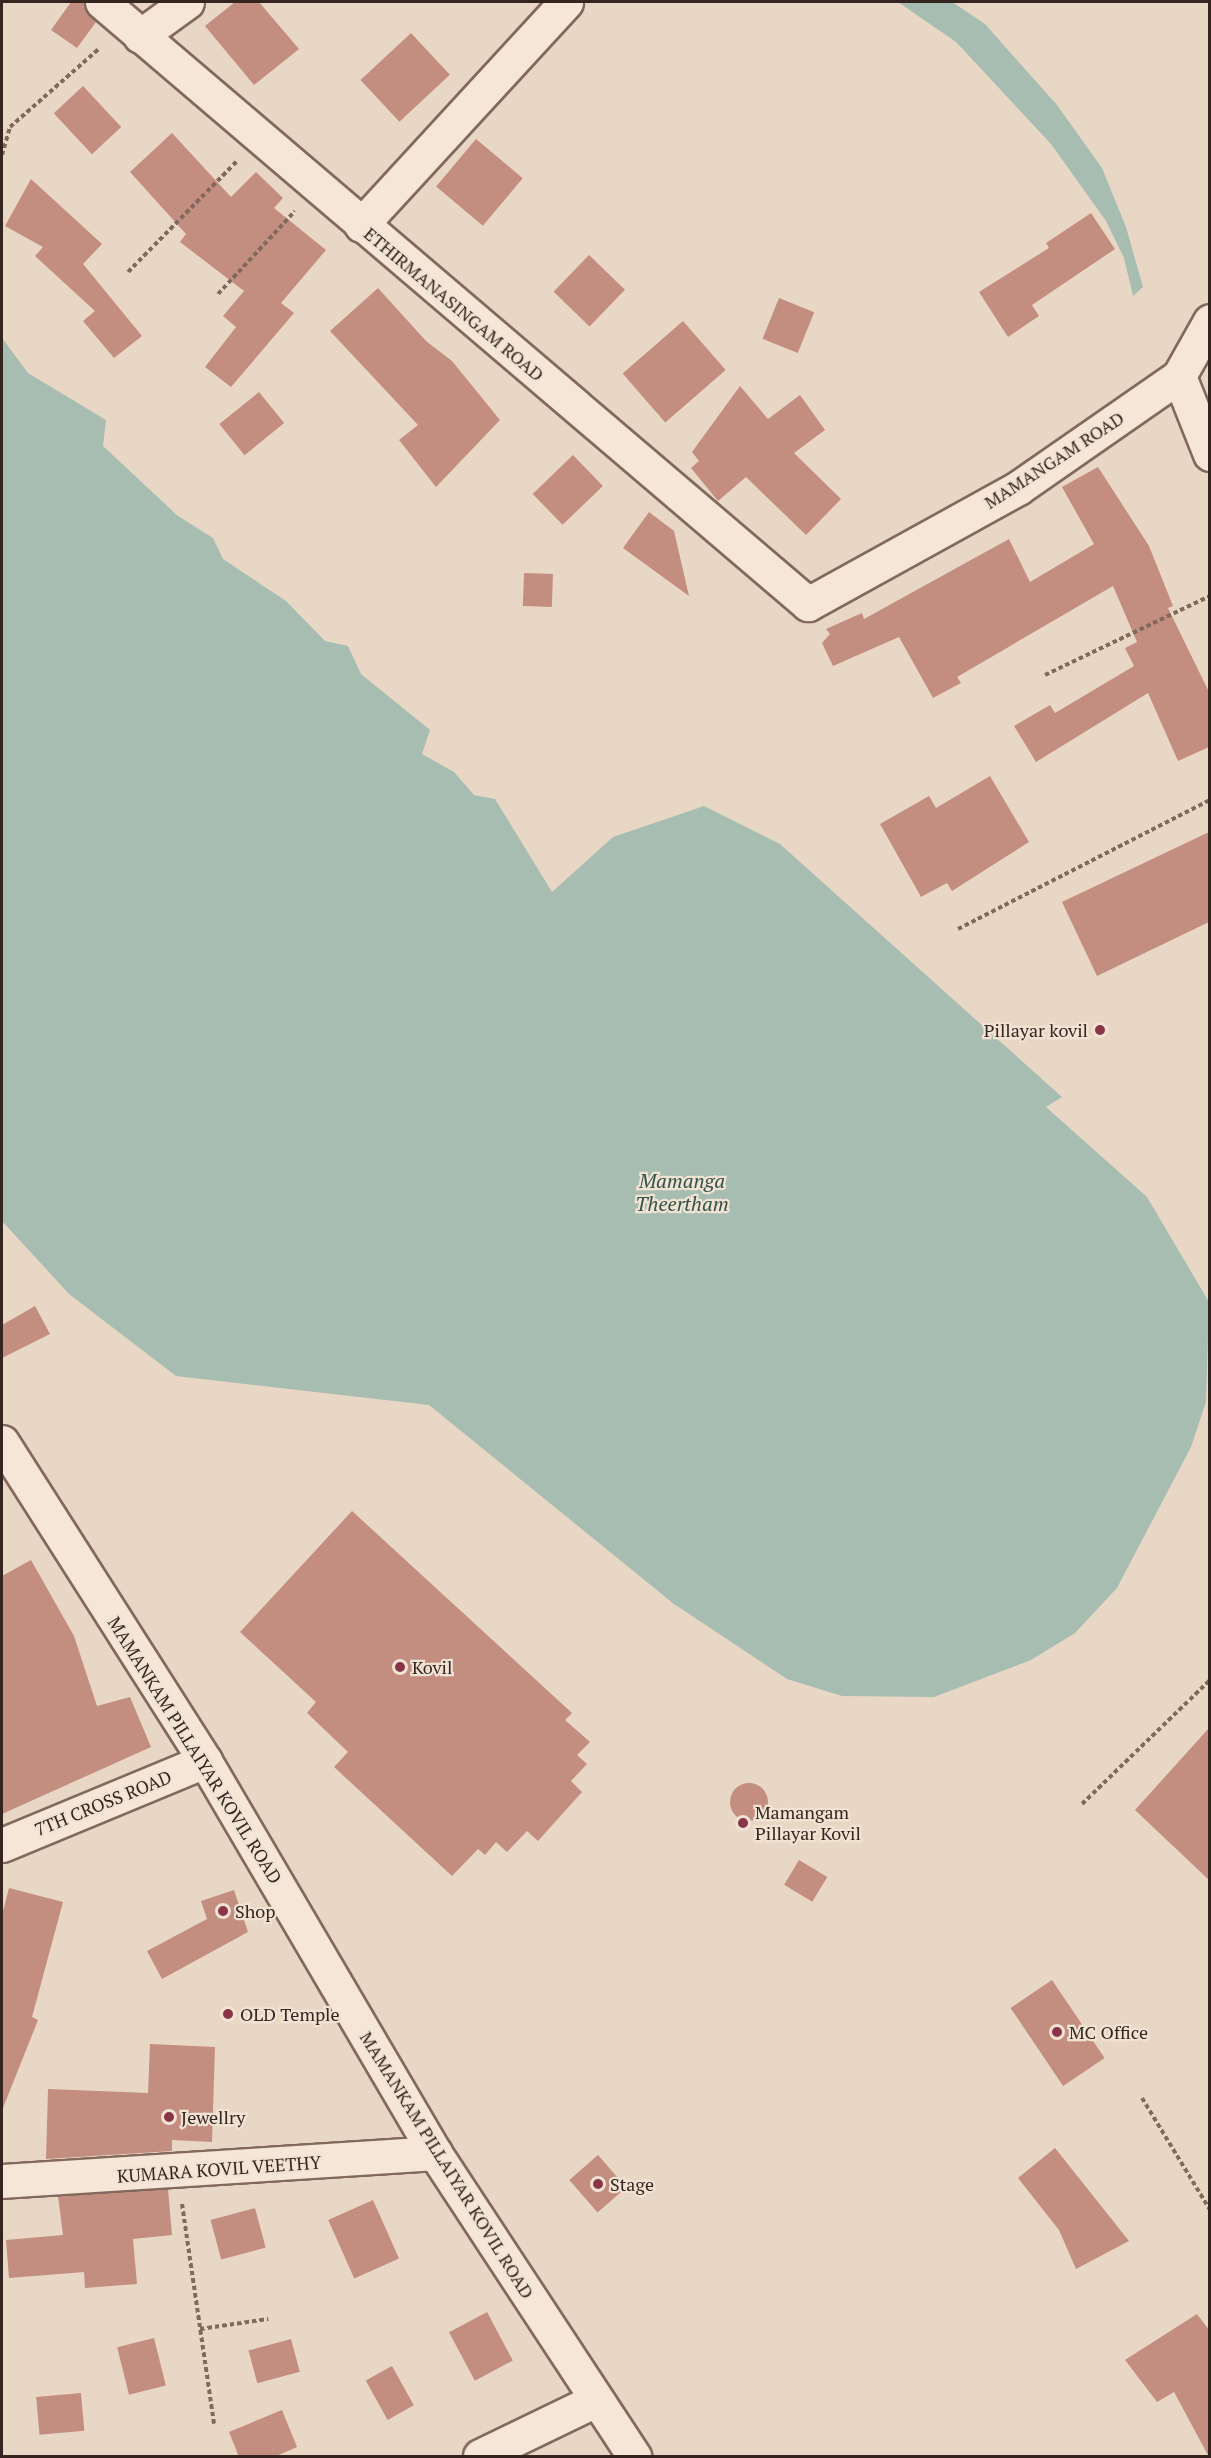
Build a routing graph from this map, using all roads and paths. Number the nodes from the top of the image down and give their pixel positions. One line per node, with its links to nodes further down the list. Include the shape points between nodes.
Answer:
1 (102, 2): 4 (street, ETHIRMANASINGAM ROAD)
2 (187, 2): 4 (street)
3 (566, 2): 8 (street)
4 (134, 30): 5 (street, ETHIRMANASINGAM ROAD); 6 (path, via 10,127)
5 (258, 140): 7 (street, ETHIRMANASINGAM ROAD); 9 (path)
6 (2, 155)
7 (318, 188): 8 (street, ETHIRMANASINGAM ROAD); 10 (path)
8 (361, 225): 15 (street, ETHIRMANASINGAM ROAD)
9 (128, 272)
10 (218, 294)
11 (1209, 321): 12 (street, MAMANGAM ROAD)
12 (1179, 376): 13 (street); 15 (street, MAMANGAM ROAD, via 1018,488)
13 (1209, 454)
14 (1209, 596): 16 (path)
15 (808, 604)
16 (1045, 675)
17 (1209, 800): 18 (path)
18 (958, 929)
19 (2, 1442): 21 (street, MAMANKAM PILLAIYAR KOVIL ROAD)
20 (1209, 1680): 22 (path)
21 (205, 1761): 23 (street, 7TH CROSS ROAD); 25 (street, MAMANKAM PILLAIYAR KOVIL ROAD)
22 (1082, 1804)
23 (2, 1845)
24 (1142, 2098): 28 (path)
25 (435, 2153): 26 (street, KUMARA KOVIL VEETHY); 31 (street, MAMANKAM PILLAIYAR KOVIL ROAD)
26 (177, 2173): 27 (street, KUMARA KOVIL VEETHY); 30 (path)
27 (2, 2181)
28 (1209, 2210)
29 (268, 2319): 30 (path)
30 (200, 2329): 32 (path)
31 (596, 2400): 33 (street); 34 (street, MAMANKAM PILLAIYAR KOVIL ROAD)
32 (214, 2424)
33 (480, 2457)
34 (634, 2457)

